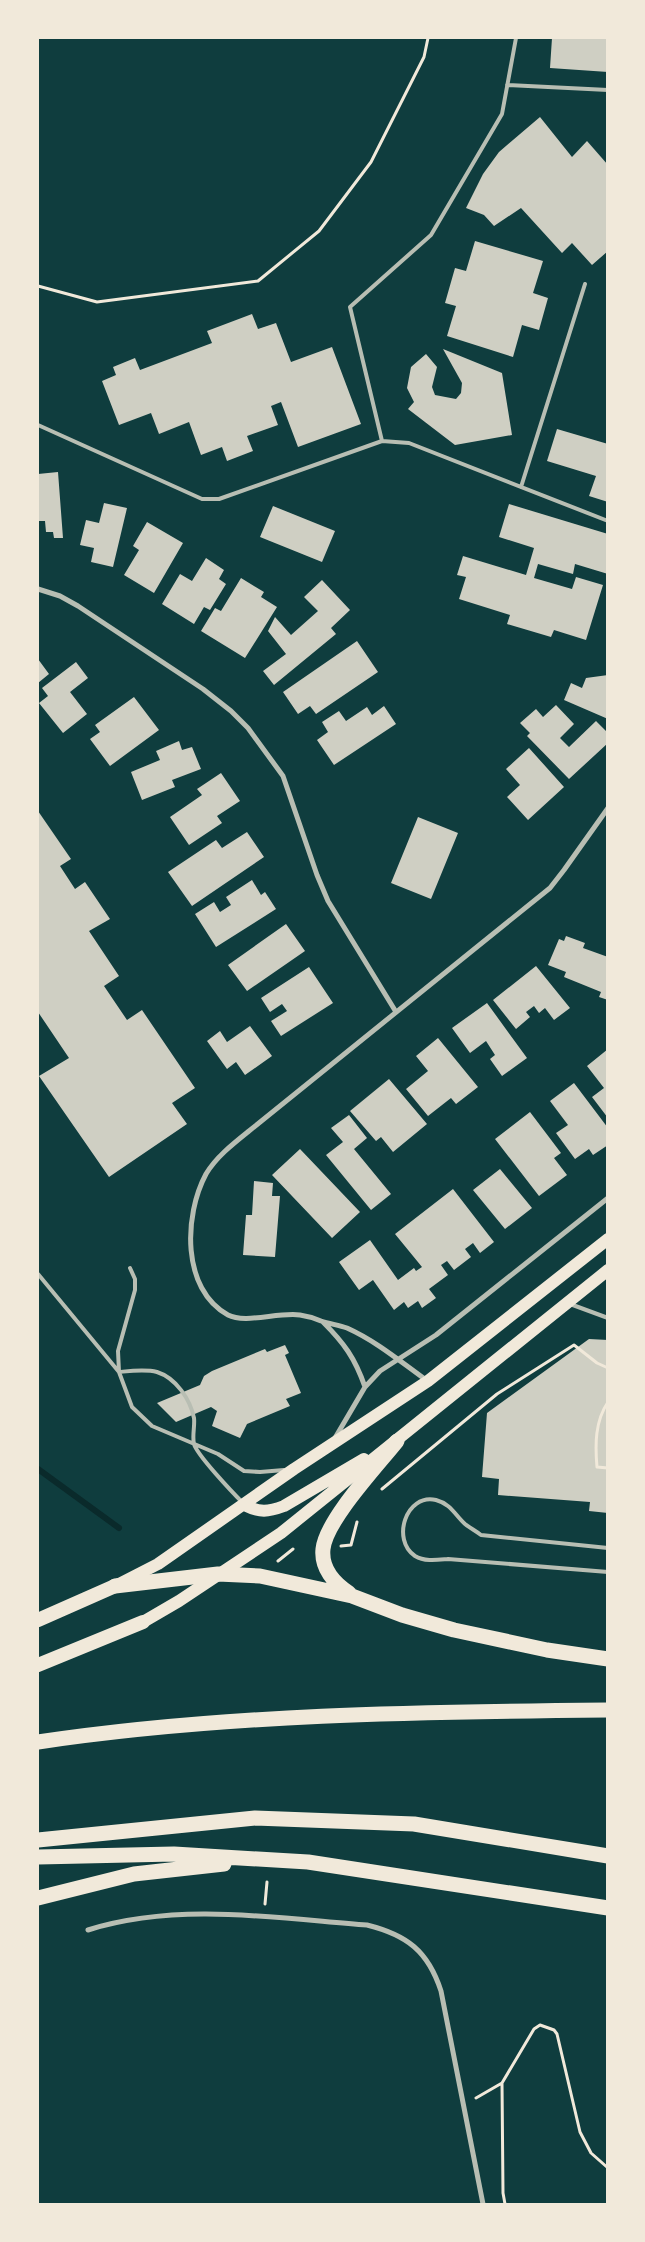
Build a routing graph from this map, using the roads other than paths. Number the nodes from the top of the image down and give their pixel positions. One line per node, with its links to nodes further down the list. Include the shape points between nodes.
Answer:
1 (516, 38): 2 (lane)
2 (507, 85): 3 (lane); 6 (lane, via 502,114 431,235 350,307)
3 (608, 90)
4 (585, 284): 7 (lane)
5 (38, 425): 6 (lane, via 202,500 219,499)
6 (382, 441): 7 (lane, via 409,443)
7 (520, 487): 8 (lane)
8 (608, 521)
9 (38, 589): 11 (street, via 78,606 203,690 248,728 283,776 328,900)
10 (608, 808): 11 (street, via 550,888)
11 (396, 1012): 19 (street, via 227,1149 207,1173 198,1194 190,1237 195,1272 200,1285 221,1310 240,1319 287,1314)
12 (608, 1198): 20 (street, via 436,1336)
13 (608, 1239): 22 (main road)
14 (130, 1268): 21 (lane, via 135,1290 118,1351)
15 (608, 1270): 17 (main road)
16 (38, 1274): 21 (lane)
17 (568, 1303): 18 (lane); 24 (main road)
18 (608, 1318)
19 (322, 1321): 20 (street, via 359,1334); 23 (street, via 344,1342)
20 (397, 1359): 22 (street); 23 (street)
21 (118, 1372): 25 (lane, via 132,1406 144,1419 152,1426); 25 (lane, via 158,1372 175,1384 190,1403)
22 (428, 1381): 26 (main road)
23 (365, 1387): 26 (street)
24 (397, 1441): 28 (main road, via 270,1512 260,1512); 31 (main road, via 277,1536); 33 (highway, via 340,1513 323,1549 334,1583)
25 (194, 1445): 27 (lane, via 218,1454 244,1471); 28 (lane)
26 (330, 1448): 27 (main road)
27 (294, 1469): 28 (main road)
28 (244, 1505): 32 (main road, via 158,1564)
29 (608, 1548): 30 (lane, via 481,1535 465,1524 453,1508 435,1500 420,1502 409,1510 403,1525 404,1541 414,1556 431,1561 448,1559)
30 (608, 1572)
31 (218, 1574): 32 (highway); 33 (highway, via 260,1576); 35 (main road)
32 (114, 1586): 34 (highway)
33 (352, 1596): 36 (highway, via 454,1630)
34 (38, 1620)
35 (143, 1622): 37 (highway)
36 (608, 1659)
37 (38, 1665)
38 (608, 1710): 39 (highway, via 329,1715 107,1732)
39 (38, 1742)
40 (38, 1840): 41 (highway, via 255,1818 414,1824)
41 (608, 1856)
42 (38, 1857): 43 (highway, via 174,1854)
43 (308, 1862): 44 (highway, via 267,1860 134,1874); 45 (highway)
44 (38, 1898)
45 (608, 1908)
46 (88, 1930): 47 (street, via 165,1916 264,1917 367,1925 408,1941 429,1962 441,1991)
47 (483, 2204)

